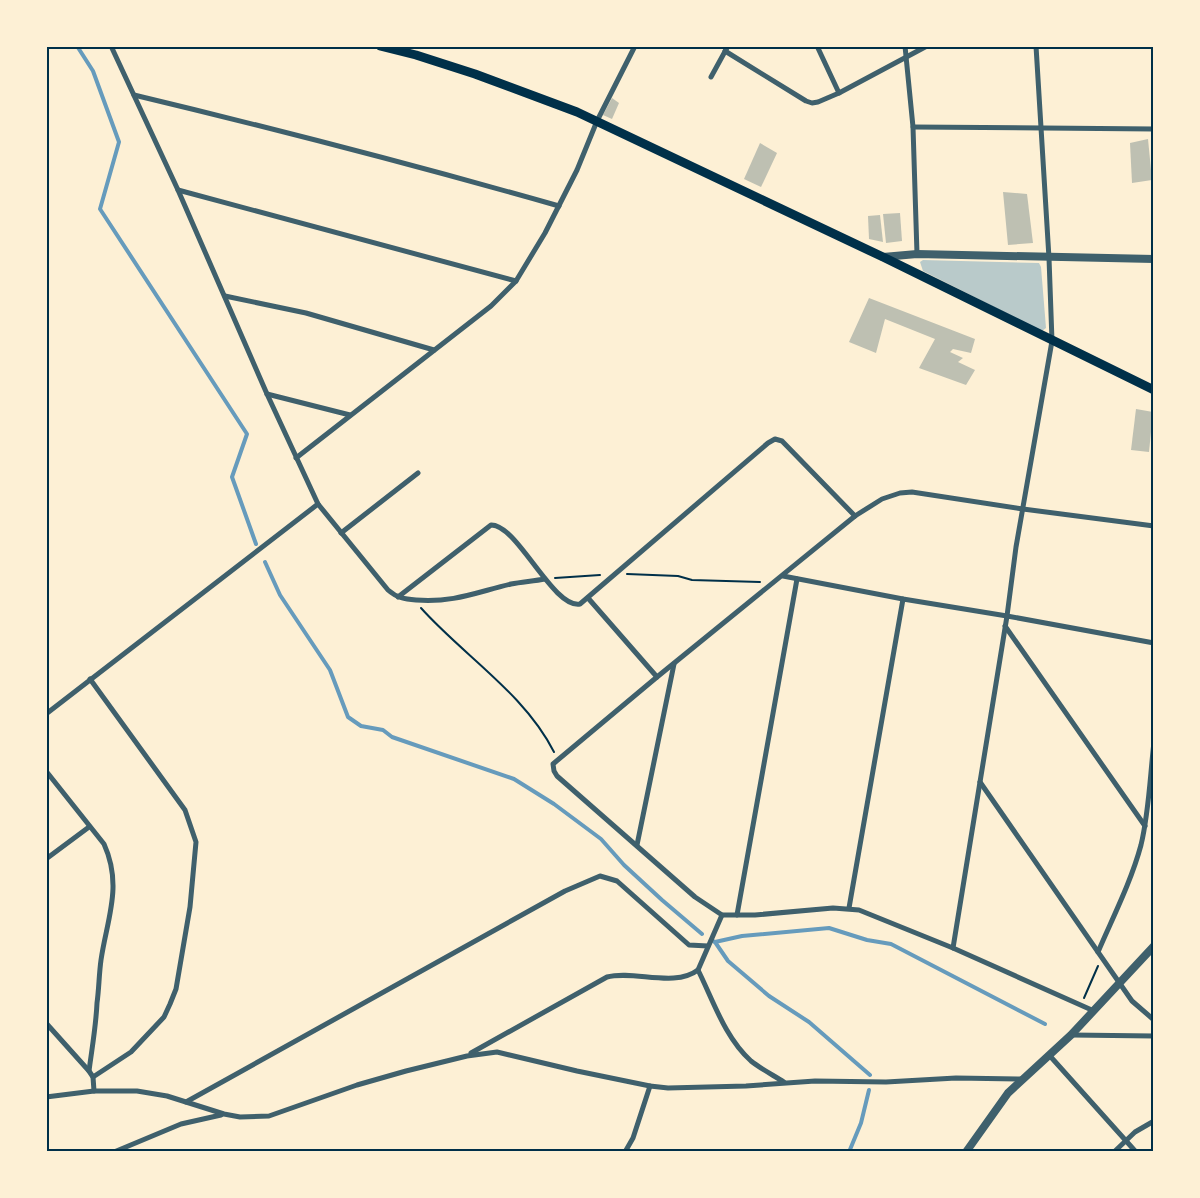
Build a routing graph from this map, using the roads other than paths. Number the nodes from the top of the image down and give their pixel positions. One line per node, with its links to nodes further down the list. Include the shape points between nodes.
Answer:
1 (111, 46): 12 (street)
2 (380, 46): 13 (main road, via 475,74)
3 (635, 46): 13 (street)
4 (817, 46): 11 (street)
5 (905, 46): 9 (street)
6 (927, 46): 9 (street)
7 (1036, 46): 15 (street)
8 (726, 49): 10 (street); 11 (street, via 806,101 818,102)
9 (906, 57): 11 (street); 14 (street)
10 (712, 77)
11 (839, 93)
12 (134, 95): 17 (street); 18 (street, via 258,124)
13 (597, 121): 18 (street); 20 (main road)
14 (913, 127): 15 (street); 19 (street)
15 (1041, 129): 16 (street); 21 (street)
16 (1154, 129)
17 (178, 190): 23 (street); 24 (street)
18 (559, 206): 23 (street)
19 (917, 254): 20 (street); 21 (street)
20 (882, 256): 25 (main road)
21 (1049, 258): 22 (street); 25 (street)
22 (1154, 259)
23 (516, 281): 26 (street, via 501,297)
24 (225, 296): 26 (street, via 306,313); 28 (street)
25 (1052, 341): 27 (main road); 33 (street)
26 (434, 350): 29 (street)
27 (1154, 390)
28 (267, 394): 29 (street); 30 (street)
29 (350, 415): 30 (street)
30 (296, 458): 32 (street)
31 (418, 473): 36 (street)
32 (318, 504): 36 (street); 48 (street)
33 (1023, 509): 34 (street, via 912,492 891,496); 35 (street); 43 (street)
34 (855, 516): 37 (street); 41 (street, via 782,441 775,439)
35 (1154, 526)
36 (341, 532): 40 (street, via 388,590)
37 (783, 576): 39 (street); 46 (street)
38 (545, 579): 40 (street, via 511,584 456,599 426,601); 40 (street, via 505,531 491,524); 41 (street, via 573,604 580,604)
39 (797, 579): 42 (street); 59 (street)
40 (398, 597)
41 (588, 598): 47 (street)
42 (903, 599): 43 (street); 57 (street)
43 (1007, 616): 44 (street); 45 (street)
44 (1005, 626): 52 (street); 53 (street)
45 (1154, 643)
46 (674, 664): 47 (street); 55 (street)
47 (657, 677): 55 (street, via 553,764 557,776)
48 (90, 679): 49 (street); 74 (street, via 185,810 196,842 190,907 176,989 170,1004 164,1017 131,1052)
49 (46, 714)
50 (1154, 742): 53 (street)
51 (46, 770): 54 (street)
52 (980, 782): 62 (street); 63 (street)
53 (1144, 826): 63 (street, via 1134,868)
54 (89, 827): 56 (street); 73 (street, via 104,844 109,856 114,888 101,959)
55 (637, 845): 58 (street, via 695,897)
56 (46, 859)
57 (849, 908): 59 (street); 62 (street)
58 (722, 915): 59 (street); 60 (street)
59 (737, 915)
60 (708, 946): 64 (street); 80 (street, via 688,945 617,881 600,876 565,891)
61 (1154, 946): 65 (street)
62 (953, 948): 66 (street)
63 (1098, 952): 65 (street)
64 (698, 970): 71 (street, via 685,978 624,974 607,977); 76 (street, via 738,1046 753,1063)
65 (1120, 983): 66 (street); 67 (street, via 1132,1001)
66 (1094, 1011): 69 (street)
67 (1154, 1020)
68 (46, 1023): 73 (street)
69 (1071, 1035): 70 (street); 72 (street)
70 (1154, 1036)
71 (466, 1056): 77 (street, via 497,1052); 81 (street, via 357,1086 269,1116)
72 (1050, 1056): 75 (street); 83 (street)
73 (89, 1071): 74 (street)
74 (93, 1077): 78 (street)
75 (1022, 1079): 76 (street); 86 (street, via 1000,1102)
76 (784, 1082): 77 (street, via 686,1089)
77 (650, 1086): 85 (street, via 634,1138)
78 (94, 1091): 79 (street); 80 (street, via 145,1091)
79 (46, 1097)
80 (186, 1102): 81 (street)
81 (224, 1114): 84 (street, via 181,1124)
82 (1154, 1121): 83 (street)
83 (1126, 1140): 87 (street); 88 (street)
84 (114, 1152)
85 (625, 1152)
86 (966, 1152)
87 (1114, 1152)
88 (1136, 1152)

